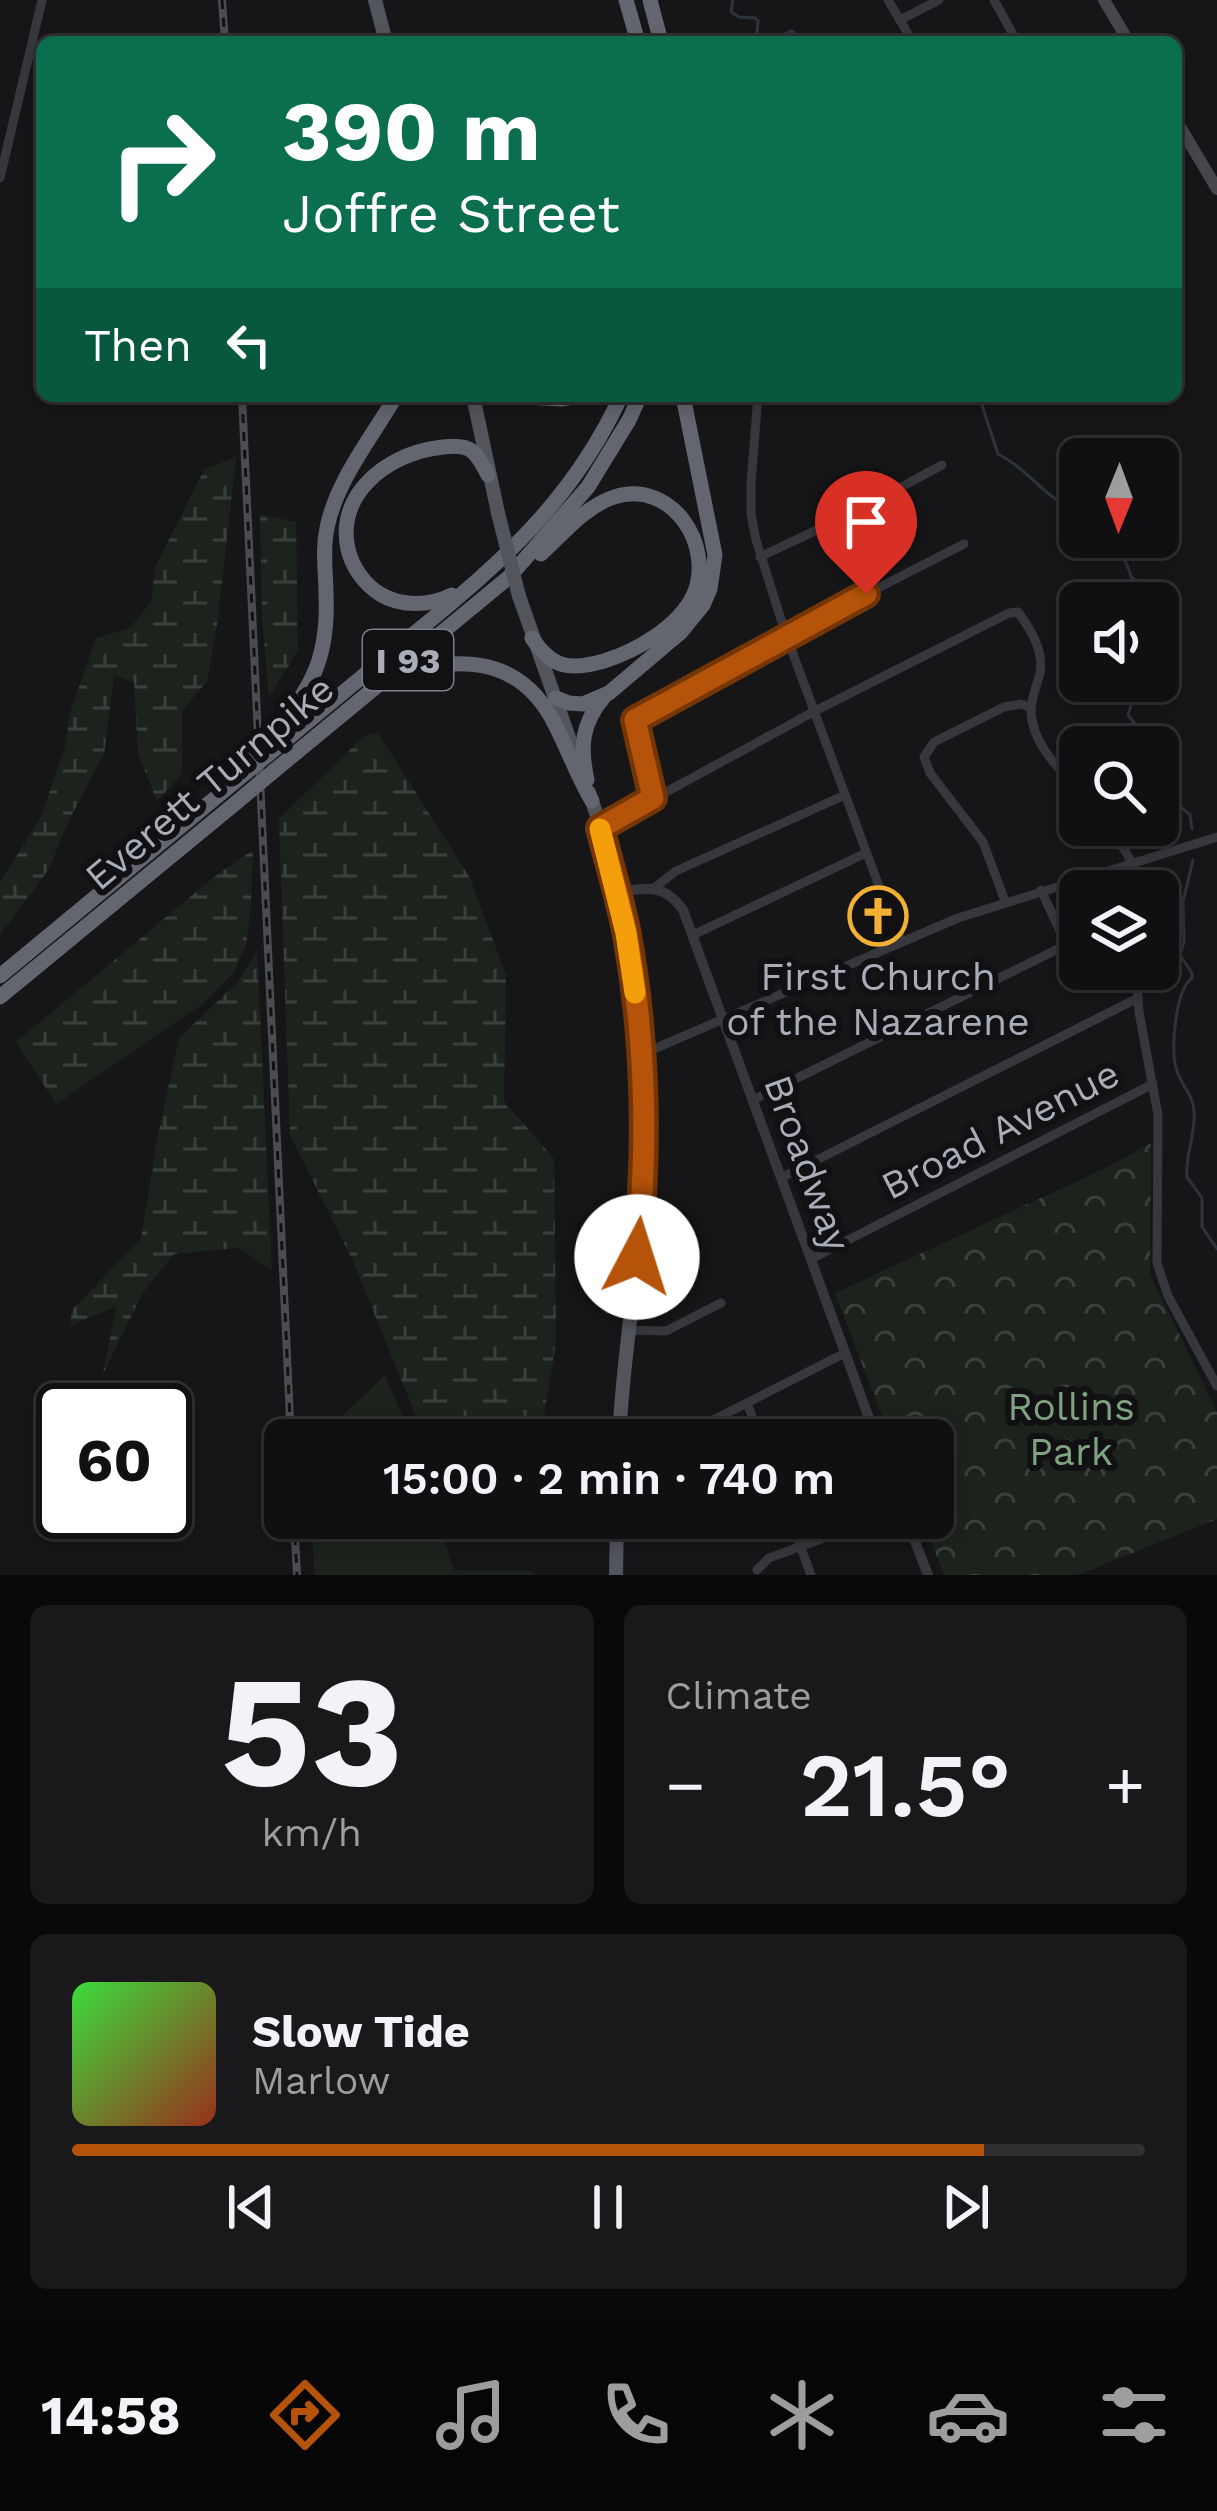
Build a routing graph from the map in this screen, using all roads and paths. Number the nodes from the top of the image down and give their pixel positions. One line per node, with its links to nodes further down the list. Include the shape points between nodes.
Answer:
1 (42, 0): 17 (street)
2 (375, 0): 10 (main road)
3 (626, 0): 11 (highway)
4 (650, 0): 12 (highway)
5 (888, 0): 9 (street)
6 (939, 0): 9 (street)
7 (994, 0): 14 (street)
8 (1104, 0): 15 (main road)
9 (900, 20): 13 (street)
10 (384, 36)
11 (636, 36)
12 (659, 36)
13 (909, 36)
14 (1014, 36)
15 (1125, 36)
16 (1182, 130): 18 (main road)
17 (0, 178)
18 (1217, 189)
19 (393, 402): 38 (highway, via 327,528 324,646)
20 (474, 402): 26 (main road)
21 (618, 402): 28 (highway, Everett Turnpike / I 93, via 564,491)
22 (637, 402): 30 (highway, Everett Turnpike / I 93, via 588,487)
23 (684, 402): 34 (highway, via 715,555 710,589 681,632)
24 (757, 402): 29 (street, via 751,514)
25 (942, 465): 29 (street)
26 (488, 475): 28 (highway, via 463,447 400,459 355,497 348,551 373,589 412,604 450,596); 32 (main road, bridge)
27 (964, 544): 31 (street)
28 (507, 555): 38 (highway, Everett Turnpike / I 93)
29 (760, 556): 31 (street)
30 (509, 577): 32 (highway, via 579,518 622,495 666,505 694,537 693,594 645,642 572,666 550,661); 33 (highway, Everett Turnpike / I 93)
31 (787, 635): 37 (street); 41 (street, via 635,720)
32 (532, 638): 35 (main road)
33 (386, 678): 42 (highway, via 454,662 512,676 551,718); 60 (highway, Everett Turnpike / I 93, bridge)
34 (609, 693): 35 (highway, via 583,704); 42 (highway, via 582,738)
35 (556, 698): 42 (main road)
36 (1031, 707): 37 (street, via 1041,660 1018,612); 39 (street, via 1037,734); 52 (street, via 1004,706 934,742 924,757 983,842)
37 (815, 711): 40 (street); 41 (street)
38 (275, 741): 57 (highway, Everett Turnpike / I 93, bridge); 57 (highway, bridge, via 112,872)
39 (1059, 766)
40 (845, 795): 46 (street); 49 (street, via 676,871)
41 (653, 798): 43 (street)
42 (592, 801): 43 (main road)
43 (600, 828): 51 (main road)
44 (1217, 837): 47 (street)
45 (1122, 846): 47 (street)
46 (866, 853): 54 (street); 55 (street)
47 (1132, 863): 48 (street); 50 (street)
48 (1132, 870)
49 (653, 889): 51 (street); 54 (street, Broadway, via 678,902)
50 (1041, 890): 52 (street); 53 (street)
51 (617, 892): 63 (main road)
52 (1005, 902): 55 (street)
53 (1059, 929)
54 (693, 934): 62 (street, Broadway)
55 (902, 941): 62 (street)
56 (1059, 947): 65 (street)
57 (32, 950): 58 (highway, Everett Turnpike / I 93)
58 (0, 976)
59 (1137, 990): 61 (street)
60 (0, 998)
61 (1138, 998): 64 (street); 66 (street)
62 (723, 1019): 63 (street); 65 (street, Broadway)
63 (640, 1055): 69 (main road, via 644,1167)
64 (1153, 1084): 67 (street, Broad Avenue); 71 (street, via 1161,1280)
65 (753, 1100): 66 (street, Broadway)
66 (782, 1178): 67 (street, Broadway)
67 (811, 1259): 70 (street, Broadway)
68 (721, 1303): 69 (street, via 666,1331)
69 (629, 1330): 73 (main road)
70 (844, 1353): 72 (street); 76 (street, Broadway)
71 (1217, 1386)
72 (747, 1403): 74 (street); 75 (street)
73 (621, 1419)
74 (715, 1419)
75 (753, 1419)
76 (869, 1419)
77 (617, 1539): 83 (main road)
78 (798, 1539): 81 (street)
79 (823, 1539): 81 (street)
80 (914, 1539): 85 (street)
81 (801, 1547): 82 (street); 84 (street)
82 (757, 1570)
83 (616, 1575)
84 (811, 1575)
85 (928, 1575)

